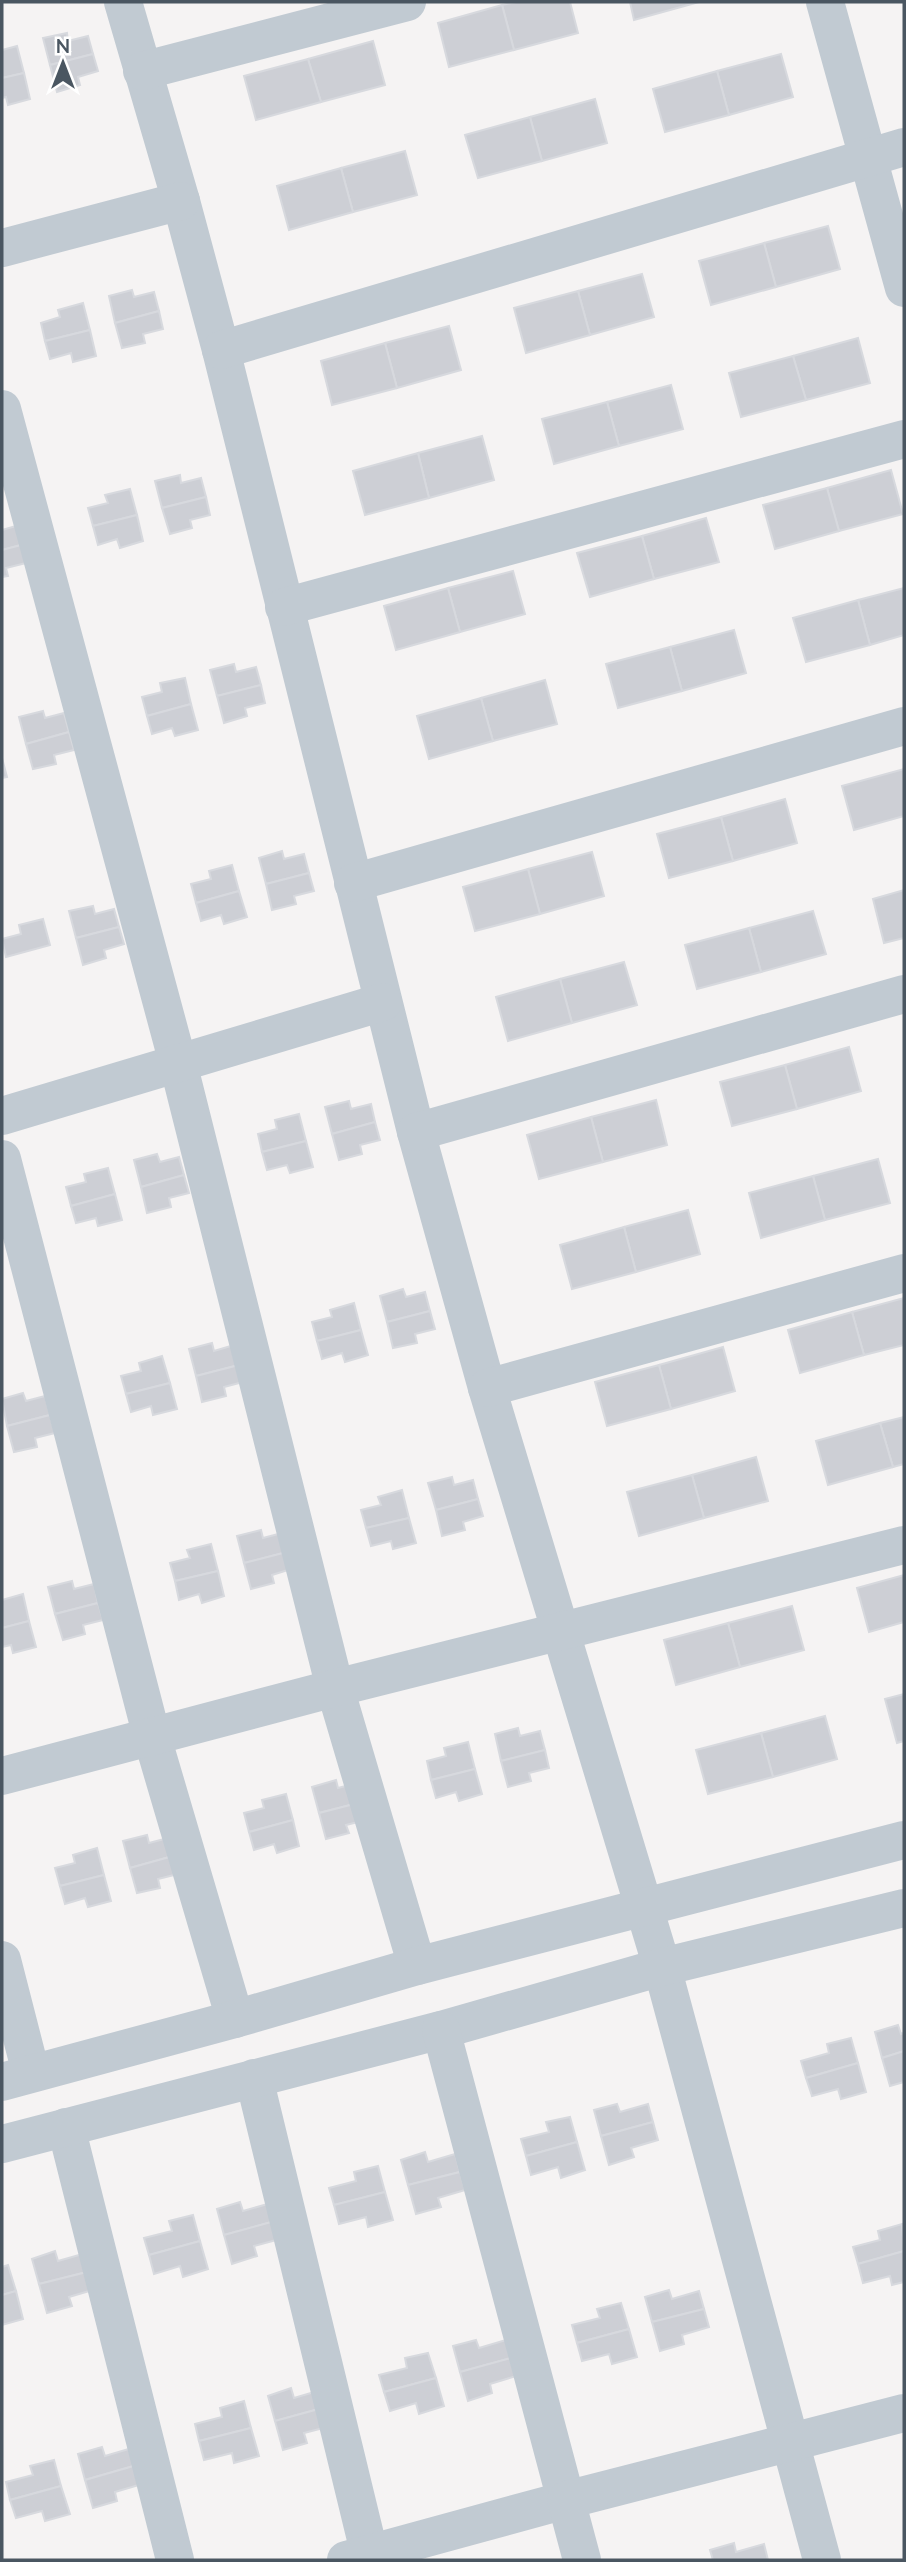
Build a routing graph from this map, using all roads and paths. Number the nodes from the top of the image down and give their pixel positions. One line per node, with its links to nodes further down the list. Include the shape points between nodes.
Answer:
1 (122, 2): 4 (street)
2 (407, 2): 4 (street)
3 (825, 2): 6 (street)
4 (142, 71): 7 (street)
5 (904, 147): 6 (street)
6 (868, 156): 9 (street); 10 (street)
7 (181, 201): 8 (street); 10 (street)
8 (2, 248)
9 (904, 288)
10 (221, 351): 13 (street)
11 (2, 409): 18 (street)
12 (904, 439): 13 (street)
13 (284, 607): 15 (street)
14 (904, 726): 15 (street)
15 (353, 883): 17 (street)
16 (904, 994): 20 (street)
17 (383, 1002): 18 (street); 20 (street)
18 (178, 1063): 19 (street); 26 (street)
19 (2, 1116)
20 (416, 1132): 23 (street)
21 (2, 1159): 27 (street)
22 (904, 1273): 23 (street)
23 (487, 1388): 25 (street)
24 (904, 1545): 25 (street)
25 (562, 1632): 26 (street); 30 (street)
26 (335, 1688): 27 (street); 33 (street)
27 (152, 1737): 28 (street); 35 (street)
28 (2, 1776)
29 (904, 1840): 30 (street)
30 (644, 1908): 33 (street); 34 (street)
31 (904, 1908): 34 (street)
32 (2, 1960): 37 (street)
33 (417, 1966): 35 (street)
34 (662, 1967): 36 (street); 42 (street)
35 (235, 2019): 37 (street)
36 (441, 2030): 38 (street); 43 (street)
37 (16, 2077)
38 (254, 2078): 39 (street); 44 (street)
39 (66, 2127): 40 (street); 45 (street)
40 (2, 2144)
41 (904, 2413): 42 (street)
42 (791, 2441): 43 (street); 47 (street)
43 (566, 2500): 44 (street); 46 (street)
44 (362, 2558)
45 (175, 2560)
46 (582, 2560)
47 (822, 2560)

